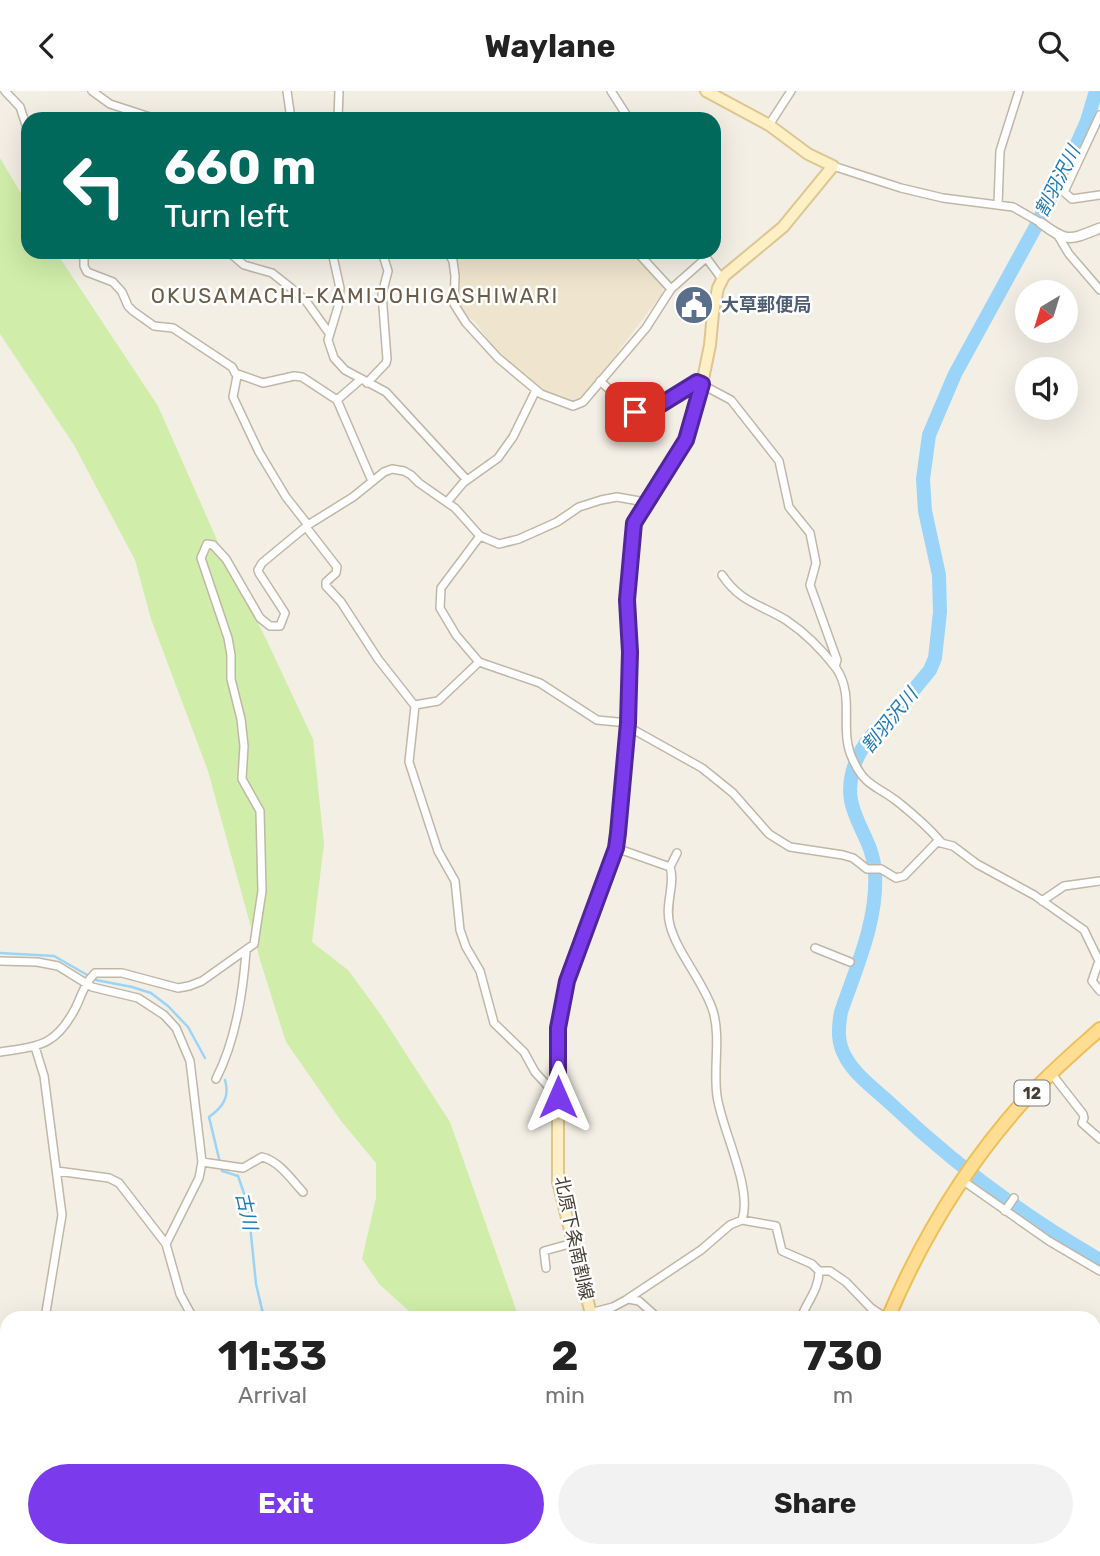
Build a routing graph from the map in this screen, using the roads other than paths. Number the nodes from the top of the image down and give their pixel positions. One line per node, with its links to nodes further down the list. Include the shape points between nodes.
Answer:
1 (5, 91): 9 (street)
2 (92, 91): 10 (street, via 110,104)
3 (287, 91): 11 (street)
4 (339, 91): 12 (street)
5 (611, 91): 13 (street)
6 (706, 91): 15 (main road)
7 (791, 91): 15 (street)
8 (1019, 91): 18 (street, via 1000,151)
9 (22, 112)
10 (135, 112)
11 (290, 112)
12 (338, 112)
13 (624, 112)
14 (1100, 115): 17 (street, via 1064,192 1072,199)
15 (769, 125): 16 (main road)
16 (833, 166): 18 (street, via 933,196); 30 (main road, via 783,227)
17 (1100, 195)
18 (998, 205): 19 (street, via 1013,207)
19 (1041, 223): 21 (street)
20 (1100, 229): 21 (street, via 1066,239)
21 (1057, 234): 32 (street)
22 (84, 259): 34 (street, via 87,272 113,282 133,311 154,326 173,328)
23 (237, 259): 33 (street, via 272,273 291,288)
24 (334, 259): 33 (street, via 340,288)
25 (384, 259): 36 (street, via 387,359)
26 (452, 259): 38 (street, via 458,313 485,345)
27 (644, 259): 31 (street)
28 (700, 259): 31 (street)
29 (707, 259): 30 (street)
30 (722, 279): 37 (main road, 北原下条南割線)
31 (671, 289): 35 (street, via 646,328)
32 (1100, 290)
33 (329, 333): 36 (street, via 334,358)
34 (236, 373): 39 (street, via 263,383 302,377); 44 (street, via 233,397 258,452)
35 (600, 381): 37 (street, via 642,416 697,382); 38 (street, via 583,402 573,406)
36 (364, 382): 39 (street); 40 (street, via 386,392)
37 (702, 384): 43 (main road, 北原下条南割線, via 686,440); 48 (street, via 731,400 779,461 789,507 810,533 816,563 810,585 837,660)
38 (536, 390): 40 (street, via 498,459)
39 (337, 400): 41 (street)
40 (467, 480): 42 (street)
41 (372, 481): 42 (street, via 392,469 404,471); 44 (street)
42 (448, 501): 45 (street)
43 (646, 502): 45 (street, via 601,500 508,543); 50 (main road, 北原下条南割線, via 634,523 629,574)
44 (307, 526): 49 (street, via 337,567 326,586); 58 (street, via 258,570 285,613 280,626 270,626 260,618 226,558 213,545 207,544 202,552 229,646 244,746 242,779 260,811 262,891 254,944)
45 (480, 536): 47 (street, via 446,580 439,598 456,635)
46 (722, 575): 48 (street, via 742,598 804,634)
47 (479, 661): 49 (street, via 438,701); 50 (street, via 540,683 597,719)
48 (835, 667): 51 (street, via 846,693 845,733 862,778 898,802)
49 (415, 705): 68 (street, via 409,762 438,851 454,881 466,947 480,971 494,1023 524,1052)
50 (628, 724): 51 (street, via 702,768 733,793 769,834 790,847 843,855 896,878 904,876 937,842); 52 (main road, 北原下条南割線)
51 (942, 843): 56 (street)
52 (616, 848): 54 (street); 68 (main road, 北原下条南割線, via 567,981 558,1028)
53 (677, 853): 54 (street)
54 (670, 867): 76 (street, via 670,927 714,1014 717,1095 741,1178)
55 (1100, 881): 56 (street, via 1064,886)
56 (1042, 901): 62 (street, via 1084,930 1099,961 1092,981)
57 (815, 948): 60 (street)
58 (246, 951): 61 (street, via 189,986 178,988 122,973); 67 (street, via 233,1033)
59 (0, 961): 61 (street, via 58,967)
60 (850, 962)
61 (89, 980): 64 (street, via 62,1028); 70 (street, via 138,998 176,1028 190,1061)
62 (1100, 991)
63 (1100, 1029): 66 (main road, 12)
64 (35, 1047): 65 (street); 71 (street, via 44,1076)
65 (0, 1052)
66 (1051, 1073): 69 (street, via 1083,1114 1082,1123); 72 (main road, 12)
67 (216, 1079)
68 (558, 1097): 77 (main road, 北原下条南割線, via 558,1182)
69 (1100, 1139)
70 (202, 1162): 73 (street, via 243,1168 261,1157 268,1159); 78 (street, via 199,1178)
71 (57, 1171): 78 (street, via 118,1183); 83 (street, via 62,1215)
72 (967, 1173): 75 (street); 90 (main road, 12, via 927,1235)
73 (303, 1192)
74 (1014, 1198): 75 (street)
75 (1006, 1209): 81 (street)
76 (742, 1220): 80 (street, via 776,1226 782,1251); 82 (street)
77 (573, 1243): 79 (street, via 544,1251); 85 (main road, 北原下条南割線)
78 (166, 1244): 84 (street)
79 (546, 1268)
80 (820, 1271): 88 (street, via 818,1286); 89 (street, via 830,1271 846,1282)
81 (1100, 1271)
82 (628, 1299): 86 (street); 87 (street)
83 (46, 1311)
84 (188, 1311)
85 (590, 1311)
86 (602, 1311)
87 (650, 1311)
88 (803, 1311)
89 (876, 1311)
90 (890, 1311)

